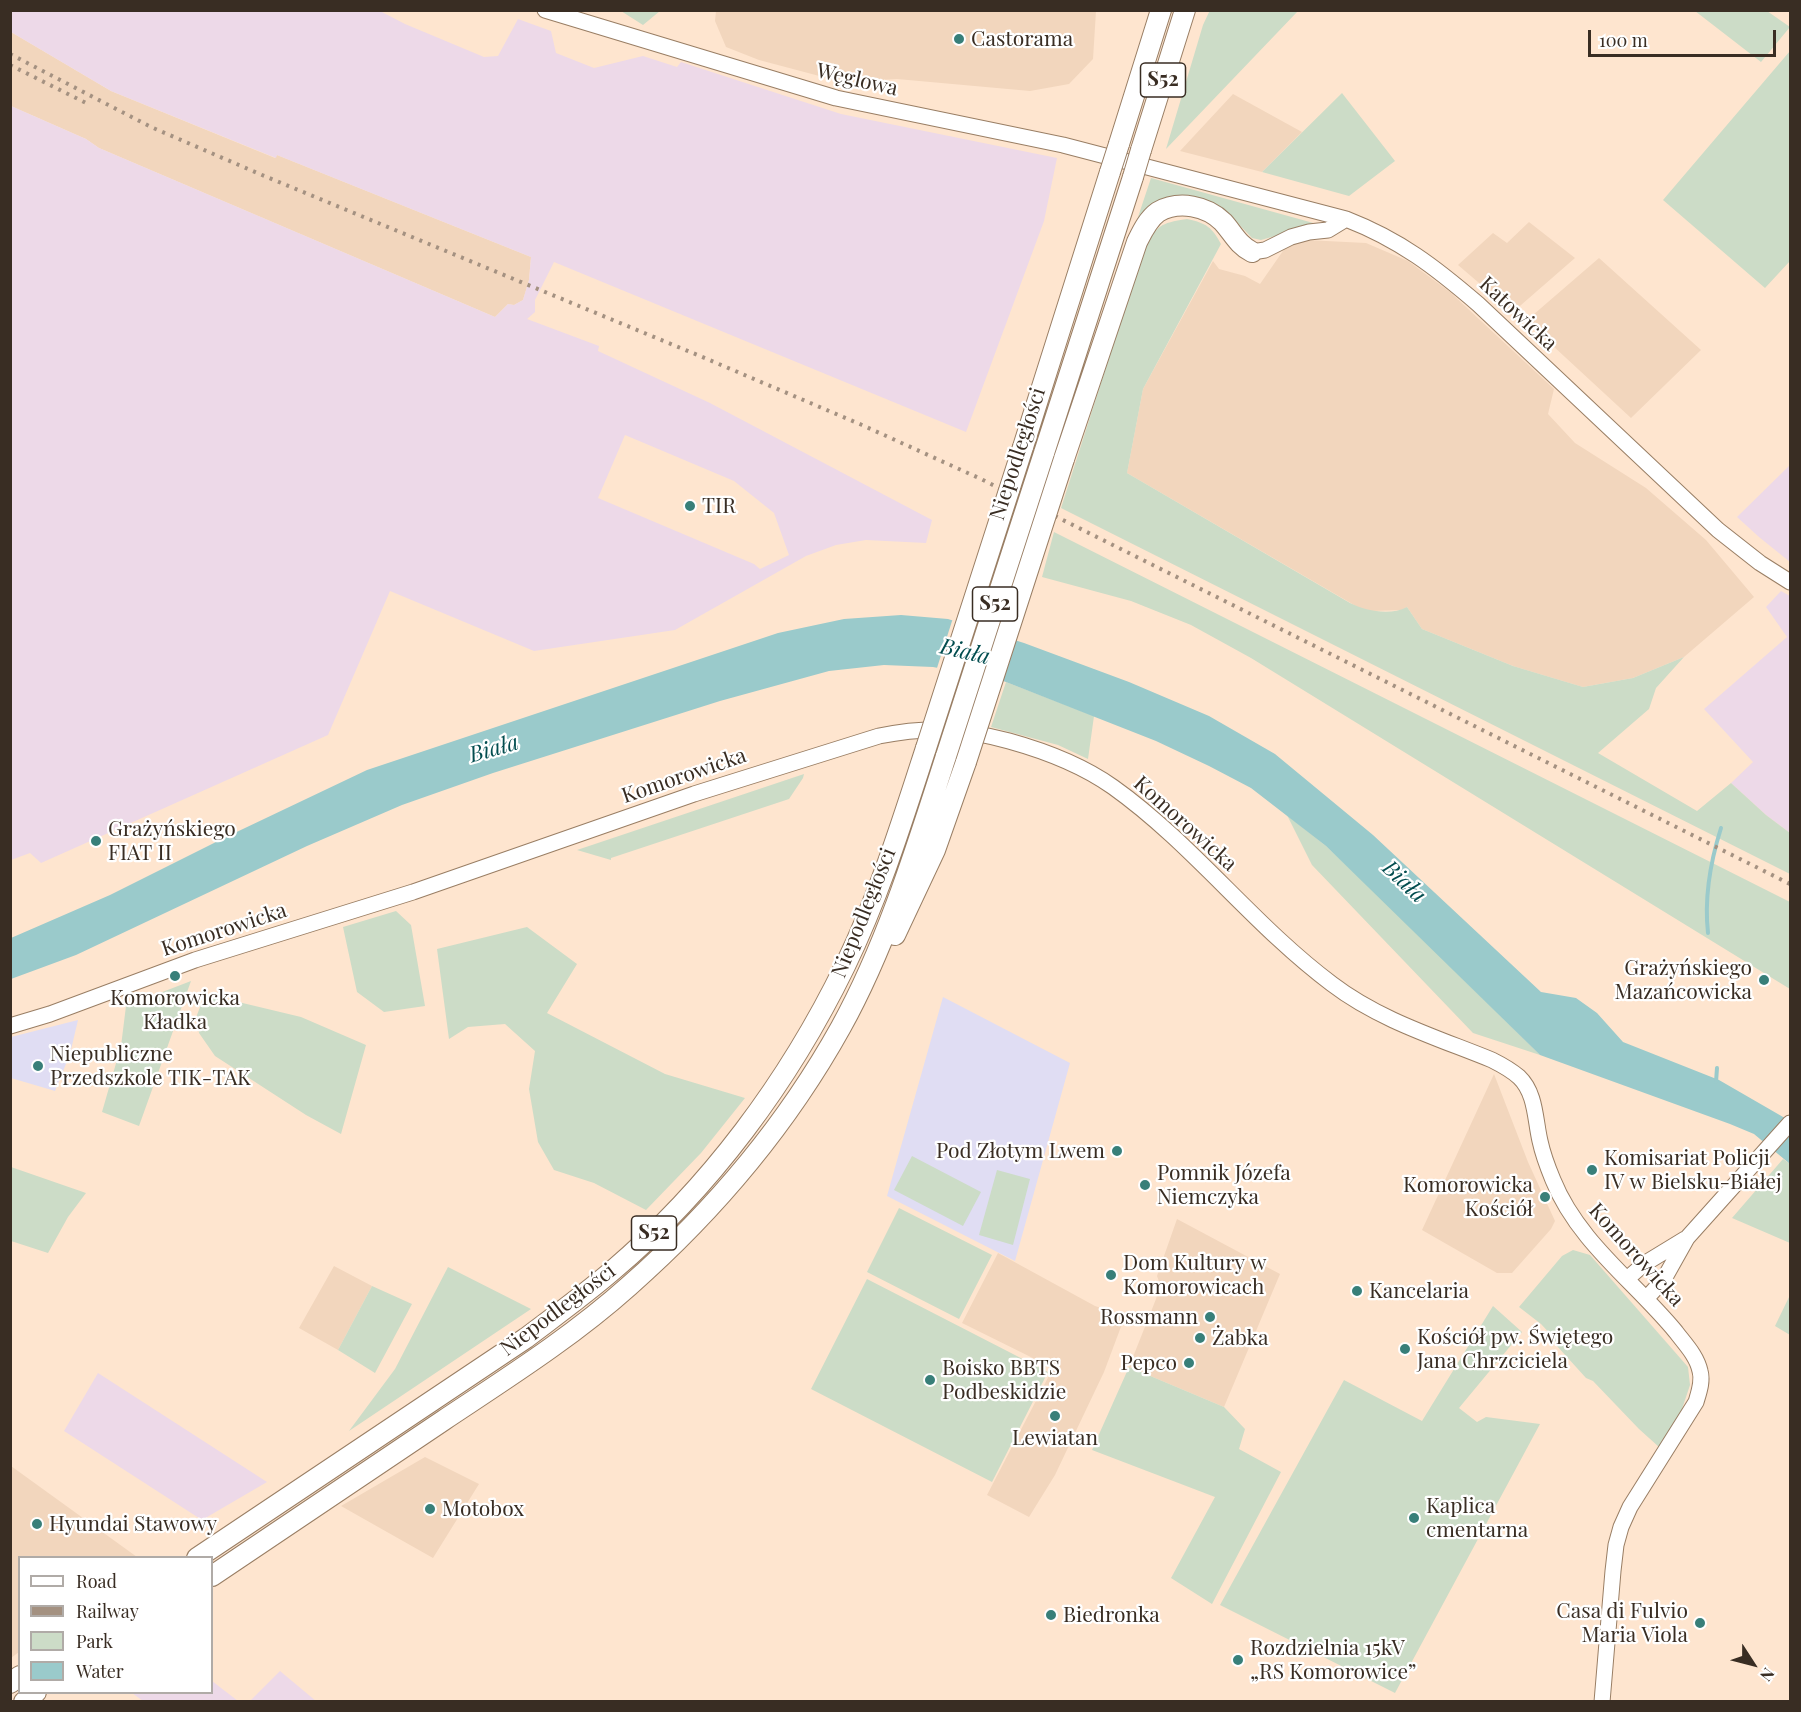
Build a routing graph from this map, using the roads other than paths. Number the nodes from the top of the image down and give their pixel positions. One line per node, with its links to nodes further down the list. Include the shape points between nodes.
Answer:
1 (545, 10): 4 (street, Węglowa, via 836,98 1063,145)
2 (1161, 10): 14 (highway, Niepodległości / S52, bridge, via 893,848 864,924 820,1014 763,1106 693,1193 614,1270 572,1304)
3 (1185, 10): 8 (highway, Niepodległości / S52, bridge, via 946,756 901,889)
4 (1163, 171): 5 (street, Katowicka)
5 (1346, 219): 6 (street, via 1328,230 1291,237); 7 (street, Katowicka, via 1407,248 1455,284 1718,530)
6 (1252, 252): 8 (highway, bridge, via 1239,244 1210,212 1194,207 1176,206 1158,213 1145,226 1064,459 950,811 922,882)
7 (1791, 582)
8 (853, 1003): 15 (highway, Niepodległości / S52, via 813,1073 748,1165 701,1218 627,1289 540,1356)
9 (10, 1026): 12 (street, Komorowicka, via 195,960 413,892 694,794 879,736 910,729 986,735 1076,765 1111,785 1150,815 1258,921 1332,984 1369,1008 1492,1060 1520,1078 1528,1089 1542,1149 1556,1187 1578,1225)
10 (1791, 1123): 11 (street)
11 (1687, 1238): 12 (street); 13 (street, via 1664,1279)
12 (1627, 1279): 13 (street, Komorowicka)
13 (1646, 1299): 16 (street, Komorowicka, via 1690,1350 1701,1372 1701,1387 1686,1421 1621,1527 1613,1572)
14 (199, 1556)
15 (213, 1575)
16 (1602, 1701)

